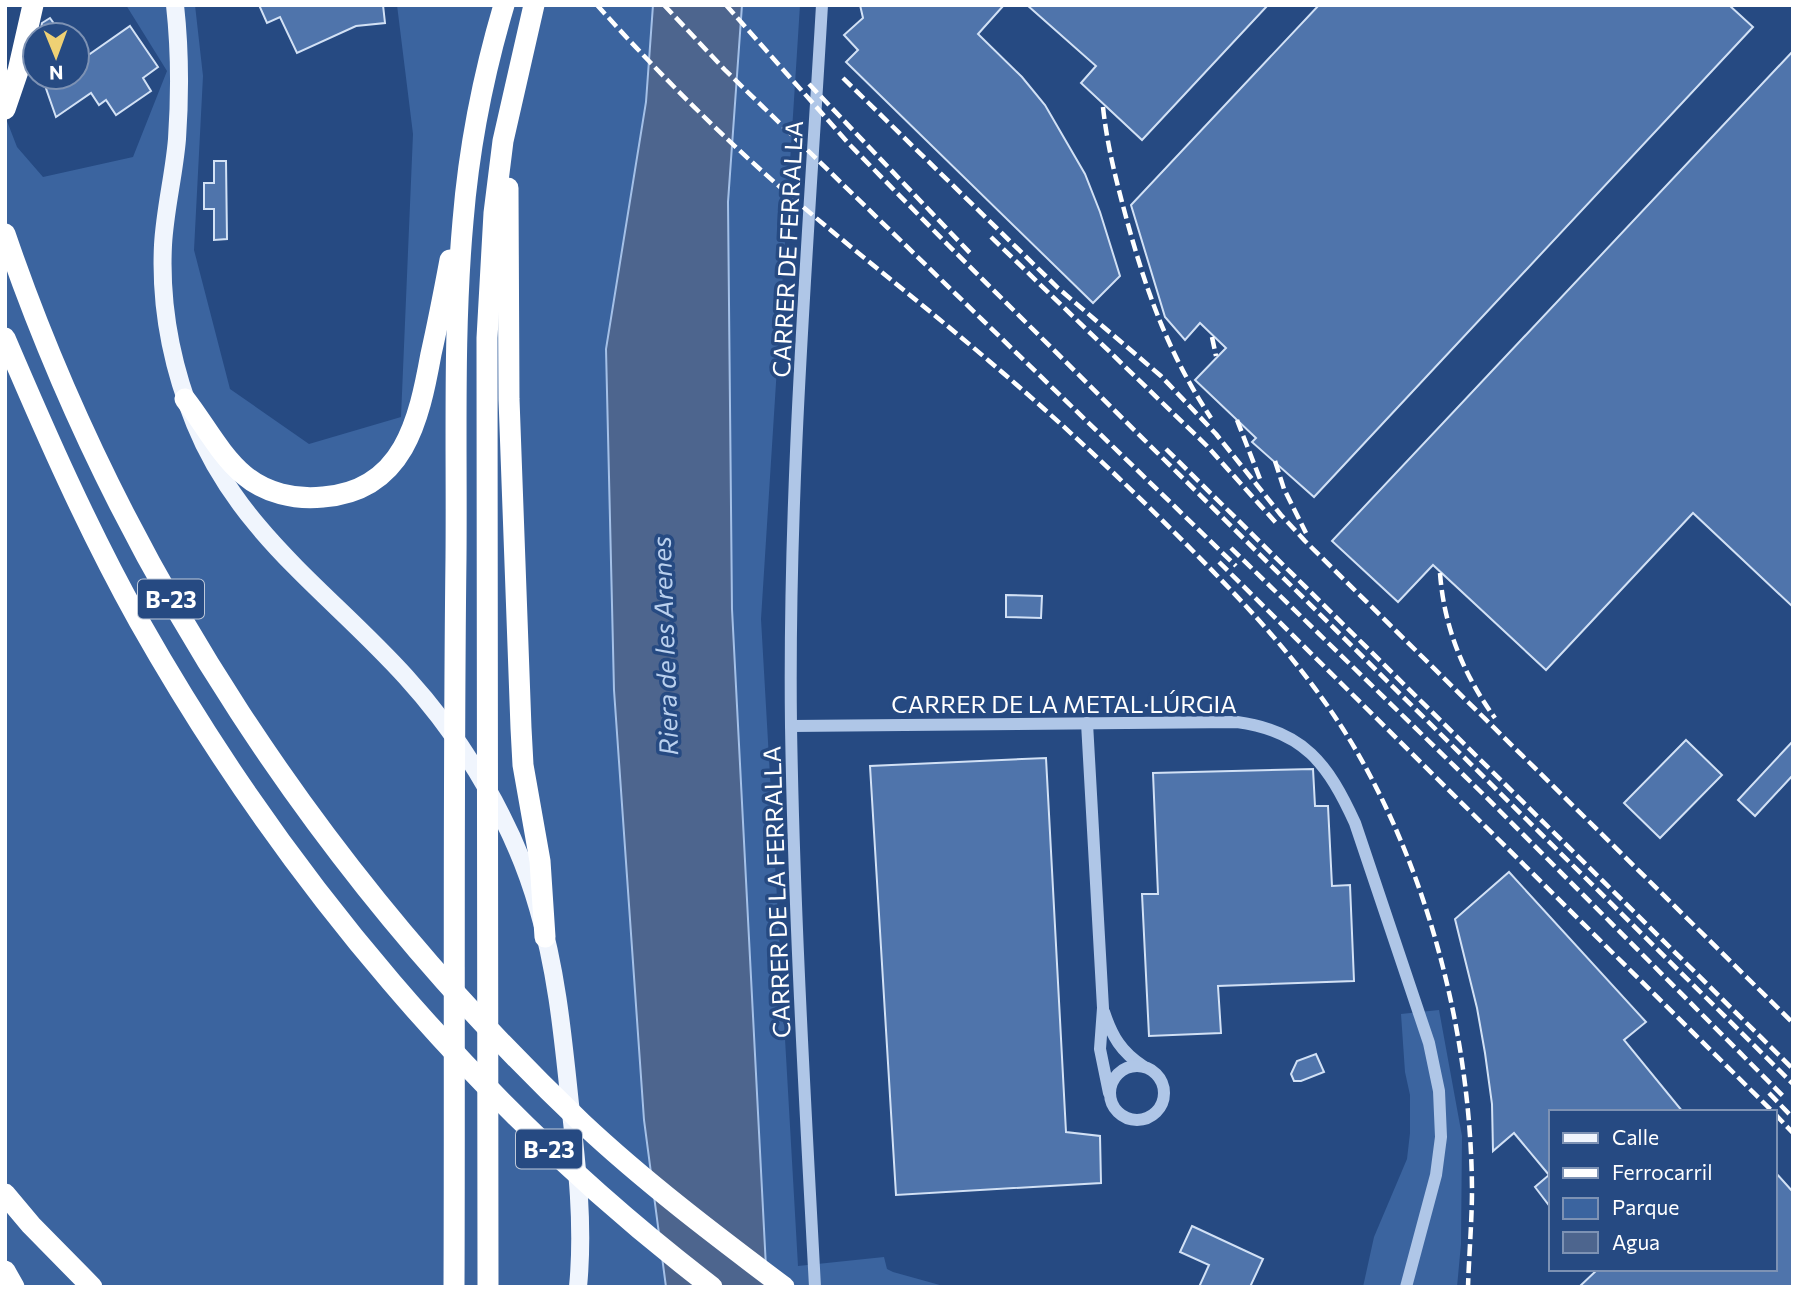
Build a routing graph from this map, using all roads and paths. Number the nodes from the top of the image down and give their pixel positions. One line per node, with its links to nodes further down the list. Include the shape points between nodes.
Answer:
1 (33, 5): 6 (highway)
2 (175, 5): 11 (main road, via 178,110 163,243 163,286 170,343)
3 (504, 5): 8 (highway, via 478,108)
4 (534, 5): 7 (highway, via 503,141)
5 (822, 5): 12 (street, CARRER DE FERRALLA)
6 (5, 109)
7 (501, 214): 15 (highway, via 523,765 540,861); 24 (highway, via 487,338)
8 (460, 220): 11 (highway, via 422,404 396,461 378,477 341,496 318,498 257,486 233,463); 23 (highway, via 453,809)
9 (5, 234): 27 (highway, B-23, via 69,399 103,472 219,681 294,791 401,928 495,1037 584,1125)
10 (5, 338): 26 (highway, B-23, via 83,514 138,618 178,688 290,853 402,993 489,1091 626,1218)
11 (185, 399): 15 (main road, via 212,460 246,514 287,561 387,656 429,704 475,770 512,840)
12 (794, 495): 14 (street, CARRER DE LA FERRALLA)
13 (1087, 723): 14 (street, CARRER DE LA METAL·LÚRGIA); 16 (street); 29 (street, CARRER DE LA METAL·LÚRGIA, via 1211,721 1273,729 1311,753 1336,786 1355,823 1378,891 1429,1043 1439,1091 1438,1165)
14 (791, 726): 28 (street, CARRER DE LA FERRALLA)
15 (545, 937): 25 (main road, via 574,1139 581,1228)
16 (1103, 1008): 17 (street, via 1115,1040); 18 (street, via 1100,1049)
17 (1145, 1068): 18 (street, via 1121,1072); 18 (street, via 1163,1087 1156,1112 1130,1120 1115,1110)
18 (1109, 1093)
19 (5, 1194): 22 (highway)
20 (5, 1271): 21 (highway)
21 (14, 1287)
22 (92, 1287)
23 (454, 1287)
24 (488, 1287)
25 (578, 1287)
26 (712, 1287)
27 (784, 1287)
28 (815, 1287)
29 (1406, 1287)

